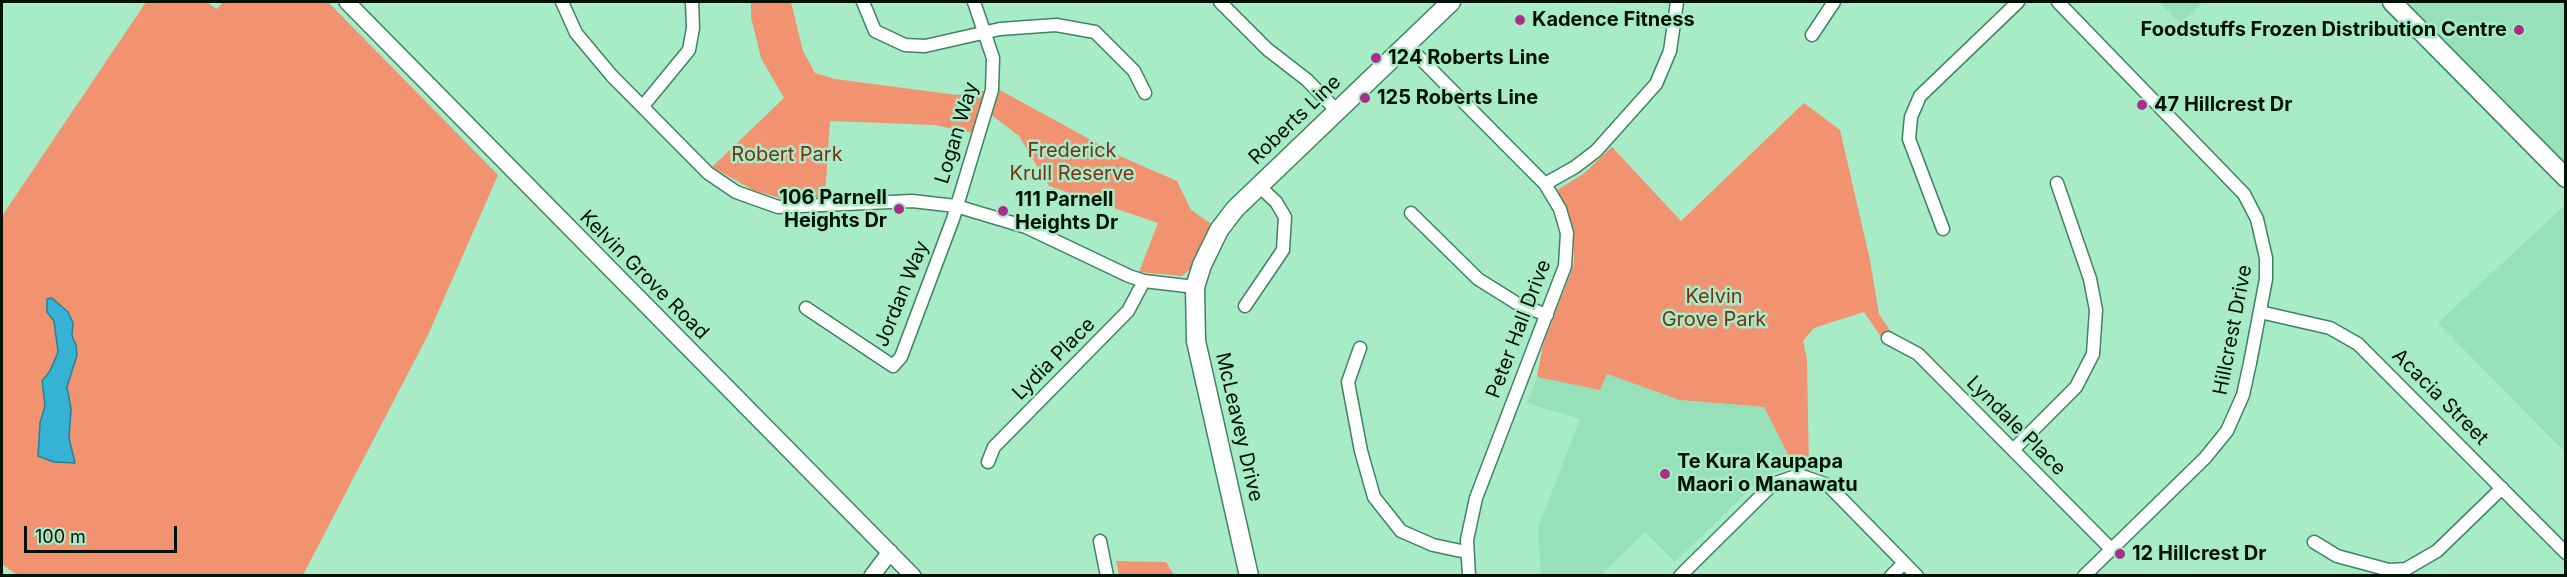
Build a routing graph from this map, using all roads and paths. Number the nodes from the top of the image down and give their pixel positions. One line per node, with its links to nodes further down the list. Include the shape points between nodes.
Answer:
1 (347, 2): 40 (street, Kelvin Grove Road)
2 (562, 2): 17 (street, via 587,49)
3 (692, 2): 17 (street, via 689,51)
4 (863, 2): 13 (street, via 875,31 905,45 934,45)
5 (974, 2): 13 (street, Logan Way)
6 (1220, 2): 18 (street)
7 (1451, 2): 15 (main road, Roberts Line)
8 (1677, 2): 21 (street, via 1670,51 1656,84 1596,151)
9 (1834, 2): 14 (street)
10 (2018, 2): 25 (street, via 1920,96 1911,117 1909,139)
11 (2058, 2): 30 (street, Hillcrest Drive, via 2244,194 2257,219 2265,251 2266,279)
12 (2392, 2): 19 (main road)
13 (984, 31): 16 (street, via 1056,25 1095,32 1134,71); 23 (street, Logan Way, via 993,58 994,77)
14 (1812, 35)
15 (1406, 44): 18 (main road, Roberts Line); 21 (street, Peter Hall Drive)
16 (1145, 93)
17 (643, 106): 23 (street, via 708,173 756,201 778,207 912,201)
18 (1337, 111): 22 (main road, Roberts Line)
19 (2565, 178)
20 (2057, 183): 34 (street, via 2085,261 2094,300 2093,354 2076,387)
21 (1545, 184): 31 (street, Peter Hall Drive, via 1564,220 1568,251)
22 (1259, 186): 27 (main road, Roberts Line, via 1219,230); 28 (street, via 1285,217 1282,250)
23 (956, 206): 26 (street, via 1026,227); 29 (street, Jordan Way, via 901,357 892,366)
24 (1411, 213): 31 (street, via 1478,279 1518,304)
25 (1943, 229)
26 (1144, 281): 27 (street); 35 (street, Lydia Place, via 1128,311 994,447)
27 (1195, 287): 47 (main road, McLeavey Drive, via 1196,341)
28 (1245, 306)
29 (806, 308)
30 (2260, 312): 36 (street, Acacia Street, via 2345,335 2370,354); 39 (street, Hillcrest Drive, via 2243,395 2227,431 2205,458)
31 (1547, 315): 41 (street, Peter Hall Drive, via 1476,498)
32 (1888, 338): 34 (street, Lyndale Place, via 1918,354)
33 (1360, 348): 41 (street, via 1348,382 1374,497 1401,531 1433,545)
34 (2013, 450): 39 (street, Lyndale Place)
35 (988, 462)
36 (2502, 488): 38 (street, via 2437,551 2406,569 2389,570 2337,556); 42 (street, Acacia Street)
37 (1100, 541): 46 (street)
38 (2314, 542)
39 (2111, 549): 52 (street, Hillcrest Drive)
40 (890, 552): 44 (street); 45 (street, Kelvin Grove Road)
41 (1466, 552): 48 (street, Peter Hall Drive)
42 (2565, 553)
43 (1904, 563): 49 (street, via 1828,485 1798,475 1773,484); 50 (street); 51 (street)
44 (872, 576)
45 (913, 576)
46 (1107, 576)
47 (1249, 576)
48 (1469, 576)
49 (1680, 576)
50 (1891, 576)
51 (1917, 576)
52 (2084, 576)

